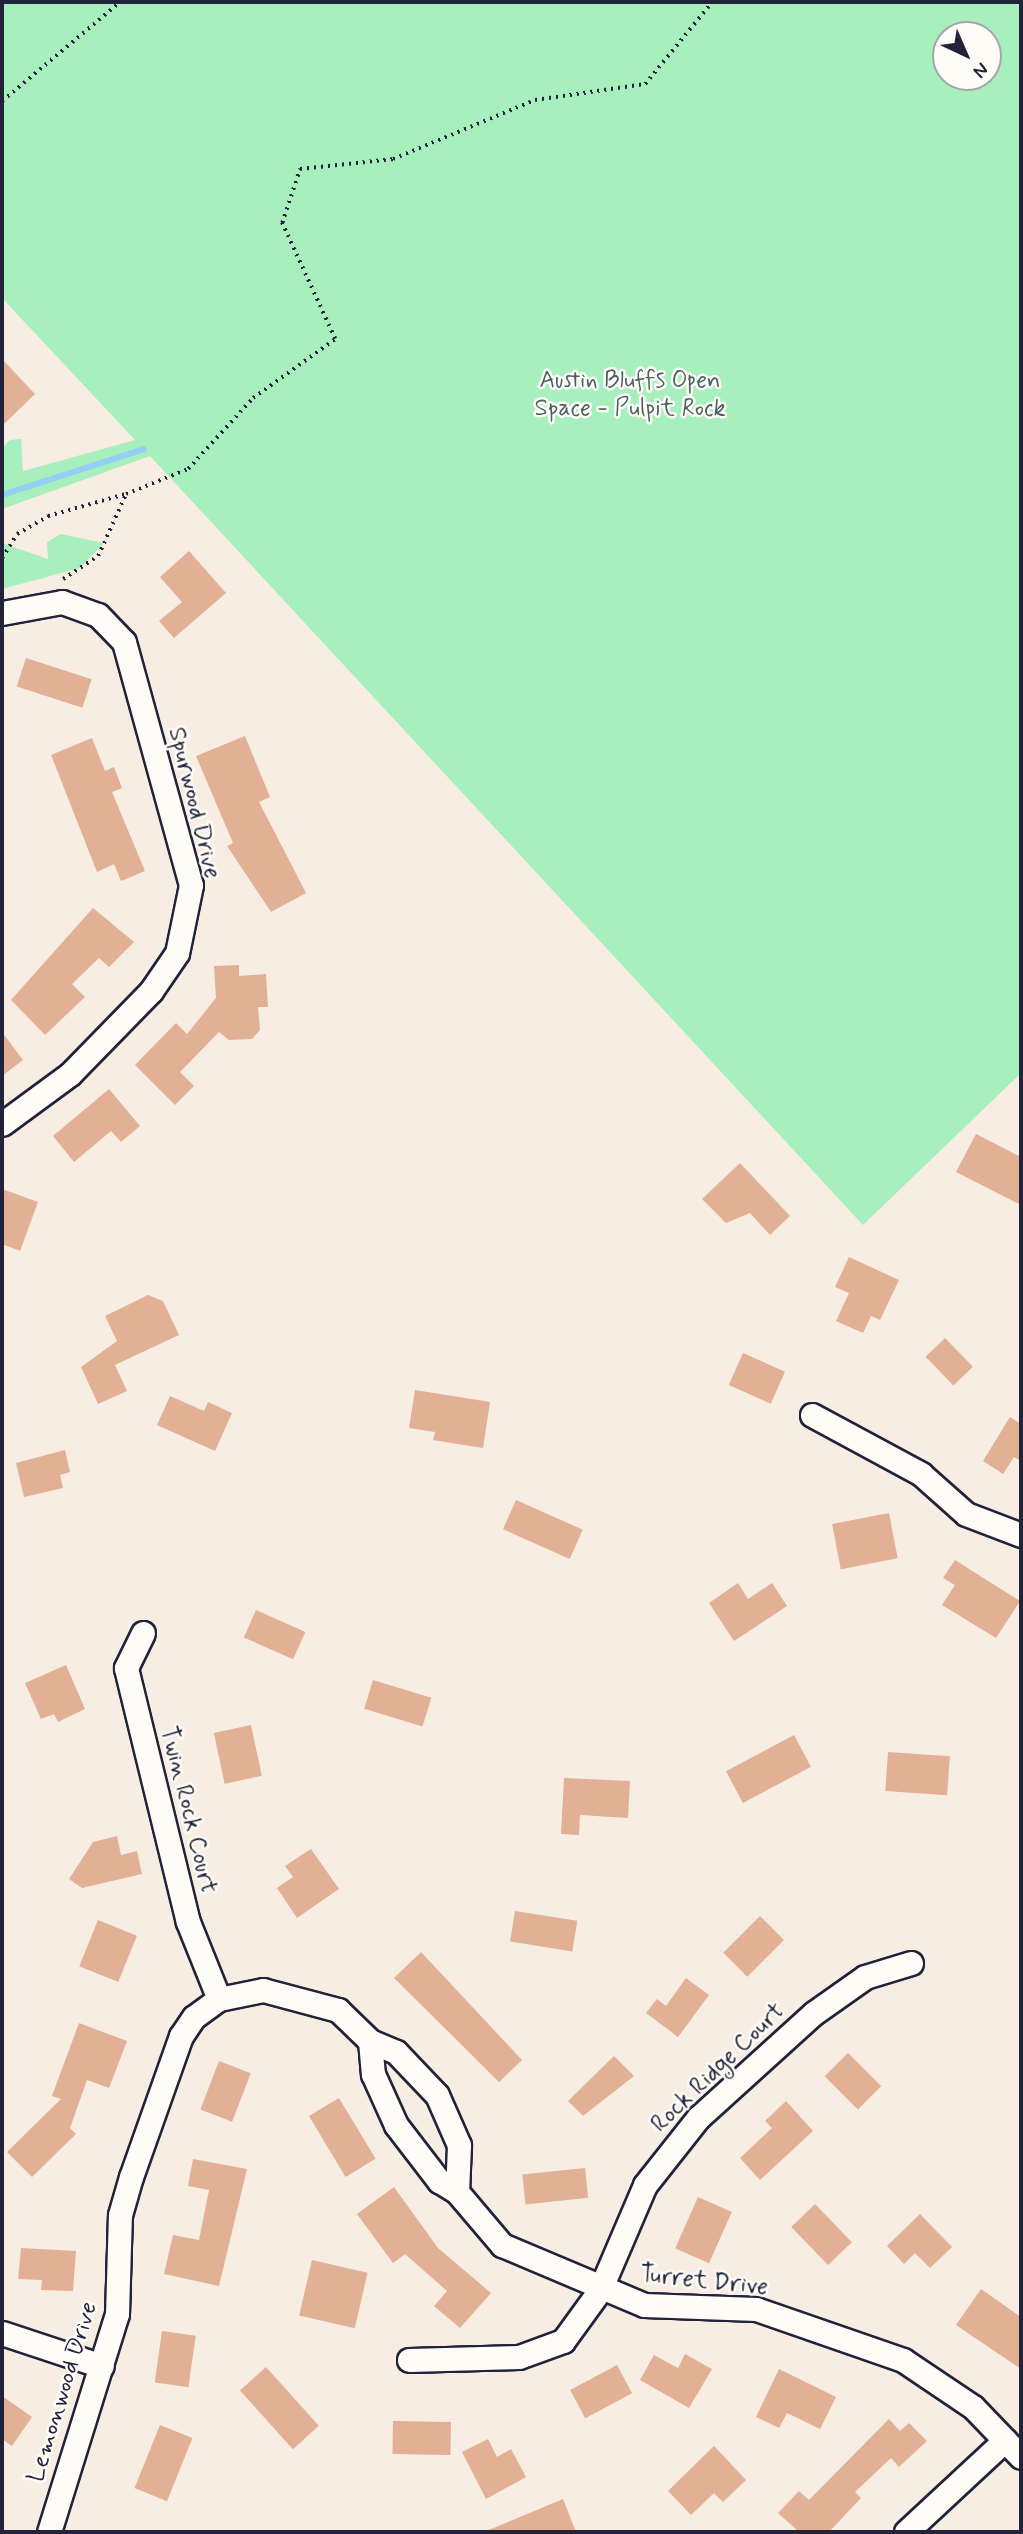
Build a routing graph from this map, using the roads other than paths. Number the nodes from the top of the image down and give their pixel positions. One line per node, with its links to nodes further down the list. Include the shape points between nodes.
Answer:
1 (2, 613): 2 (street, Spurwood Drive, via 62,602 98,615 124,642 191,885 177,953 151,991 70,1074)
2 (2, 1124)
3 (812, 1415): 4 (street, via 921,1474 966,1514)
4 (1021, 1535)
5 (143, 1633): 7 (street, Twin Rock Court, via 126,1668 188,1922)
6 (911, 1963): 10 (street, Rock Ridge Court, via 865,1978 814,2013 698,2118 645,2185)
7 (219, 1999): 8 (street, via 263,1990 316,1999 338,2010); 13 (street, Lemonwood Drive, via 181,2036 131,2177 120,2215 117,2314)
8 (370, 2041): 9 (street, Turret Drive, via 373,2074 396,2125 439,2181); 9 (street, via 415,2070 453,2121 461,2168)
9 (457, 2192): 10 (street, Turret Drive, via 502,2245)
10 (600, 2290): 12 (street, Rock Ridge Court, via 574,2333 541,2353); 14 (street, Turret Drive, via 644,2305 756,2309 903,2360 953,2390)
11 (2, 2333): 13 (street)
12 (409, 2360)
13 (102, 2366): 16 (street, Lemonwood Drive)
14 (1005, 2440): 15 (street, Turret Drive); 17 (street)
15 (1021, 2457)
16 (49, 2532)
17 (906, 2532)

